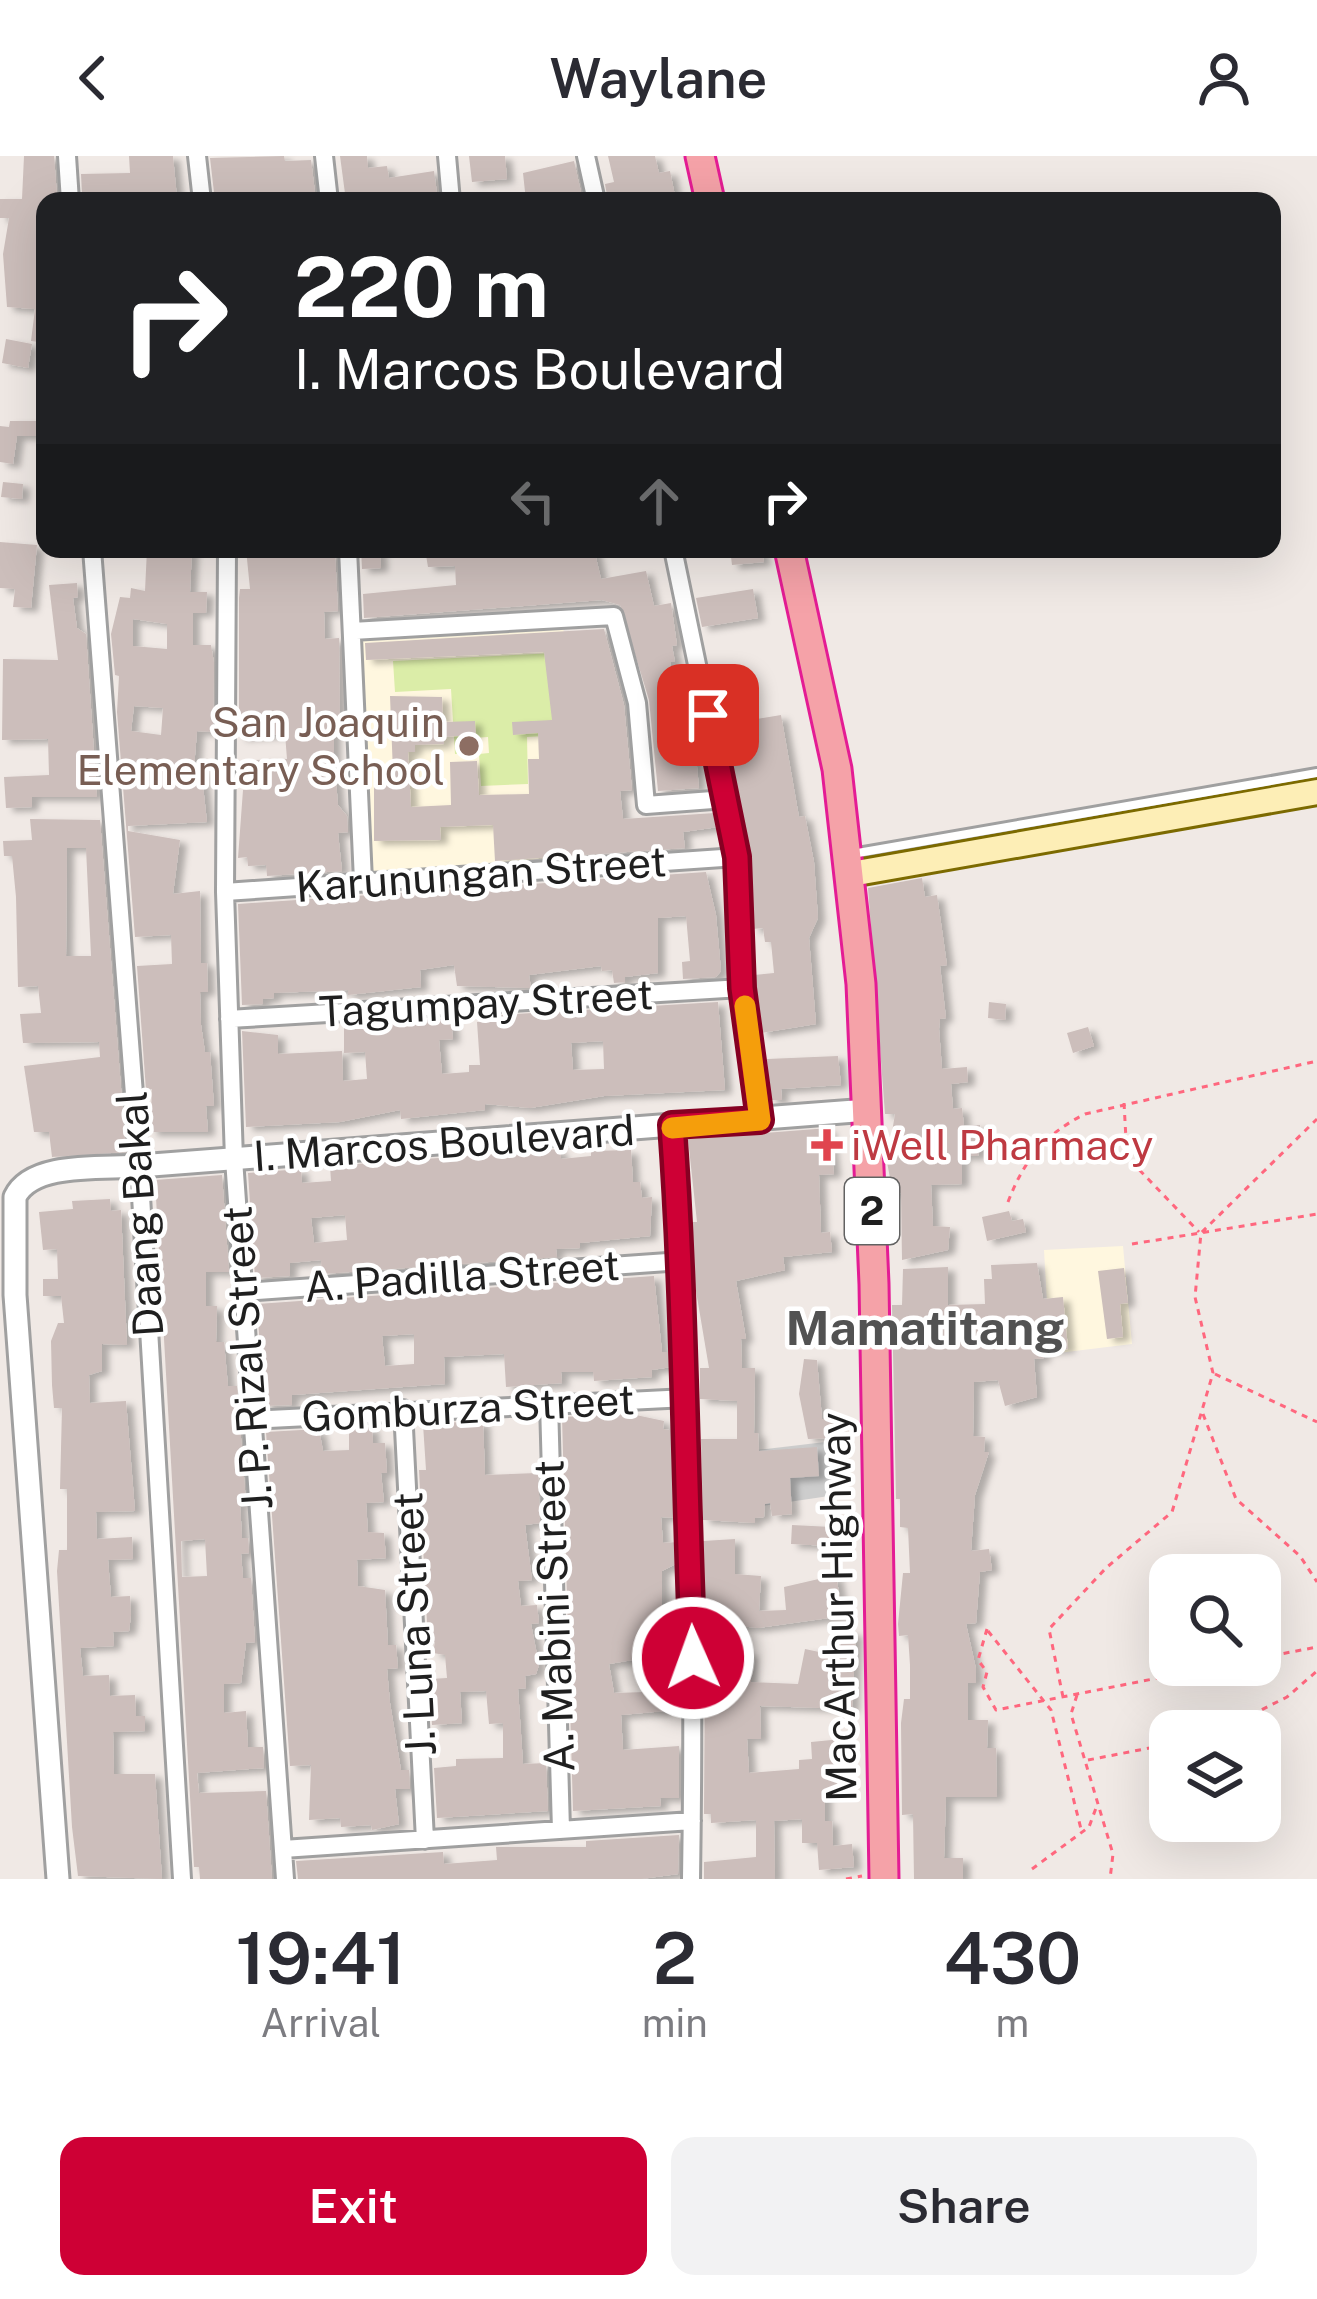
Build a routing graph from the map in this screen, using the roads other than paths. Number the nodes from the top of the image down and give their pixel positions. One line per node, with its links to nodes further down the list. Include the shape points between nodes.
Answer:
1 (67, 156): 7 (street)
2 (197, 156): 8 (street)
3 (324, 156): 9 (street)
4 (447, 156): 10 (street)
5 (586, 156): 11 (street)
6 (700, 156): 12 (highway)
7 (69, 192)
8 (201, 192)
9 (328, 192)
10 (450, 192)
11 (594, 192)
12 (708, 192)
13 (93, 558): 32 (street, Daang Bakal)
14 (227, 558): 25 (street, J. P. Rizal Street)
15 (348, 558): 18 (street)
16 (676, 558): 21 (street)
17 (792, 558): 23 (highway, MacArthur Highway / 2)
18 (352, 631): 21 (street, via 614,616 637,703 646,805); 24 (street)
19 (1317, 773): 23 (lane)
20 (1317, 792): 23 (main road)
21 (726, 799): 22 (street)
22 (737, 857): 24 (street, Karunungan Street); 26 (street)
23 (850, 864): 28 (highway, MacArthur Highway / 2)
24 (363, 881): 25 (street, Karunungan Street)
25 (225, 892): 27 (street, J. P. Rizal Street)
26 (742, 988): 27 (street, Tagumpay Street); 29 (street)
27 (229, 1018): 31 (street, J. P. Rizal Street)
28 (868, 1110): 29 (street, I. Marcos Boulevard); 47 (highway, MacArthur Highway / 2)
29 (760, 1120): 30 (street, I. Marcos Boulevard)
30 (672, 1125): 31 (street, I. Marcos Boulevard); 33 (street)
31 (234, 1159): 32 (street, I. Marcos Boulevard); 34 (street, J. P. Rizal Street)
32 (139, 1166): 43 (street, I. Marcos Boulevard, via 37,1175 15,1197 15,1295); 44 (street, Daang Bakal)
33 (682, 1261): 34 (street, A. Padilla Street); 35 (street)
34 (243, 1292): 38 (street, J. P. Rizal Street)
35 (688, 1397): 36 (street, Gomburza Street); 39 (street)
36 (548, 1402): 37 (street, Gomburza Street); 40 (street, A. Mabini Street)
37 (403, 1409): 38 (street, Gomburza Street); 41 (street, J. Luna Street)
38 (249, 1420): 42 (street, J. P. Rizal Street)
39 (692, 1821): 40 (street); 46 (street)
40 (561, 1830): 41 (street)
41 (425, 1840): 42 (street)
42 (284, 1850): 45 (street, J. P. Rizal Street)
43 (58, 1879)
44 (182, 1879)
45 (285, 1879)
46 (692, 1879)
47 (884, 1879)

